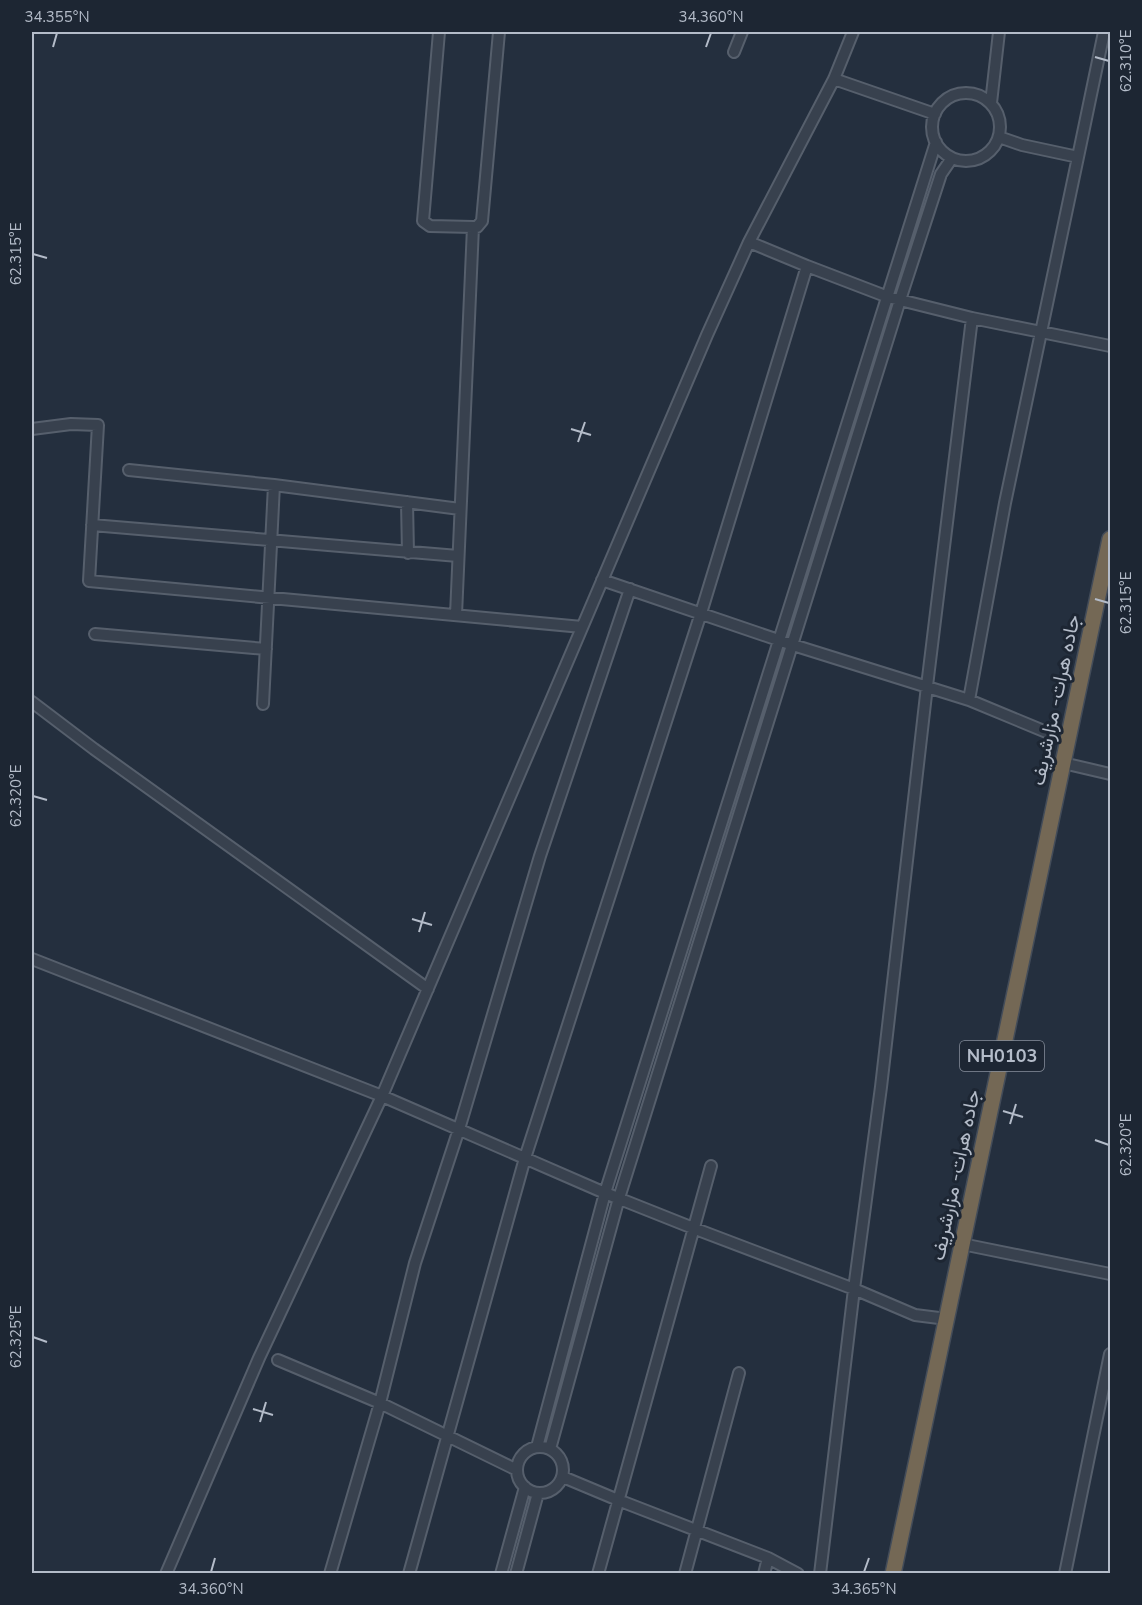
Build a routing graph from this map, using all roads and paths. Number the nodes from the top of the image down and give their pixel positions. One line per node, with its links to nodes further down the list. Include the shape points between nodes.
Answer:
1 (439, 32): 15 (street, via 423,221 430,226)
2 (499, 32): 15 (street, via 482,221)
3 (742, 32): 7 (street)
4 (853, 32): 8 (street)
5 (999, 32): 9 (street)
6 (1104, 32): 13 (street)
7 (734, 52)
8 (834, 80): 10 (street); 16 (street)
9 (991, 103): 10 (street, via 982,96 961,93 941,104); 11 (street, via 1000,122)
10 (935, 114): 12 (street, via 932,126)
11 (999, 137): 13 (street); 14 (street, via 981,158)
12 (936, 142): 14 (street); 18 (street)
13 (1078, 157): 21 (street)
14 (952, 158): 19 (street, via 941,174)
15 (473, 227): 27 (street)
16 (749, 242): 17 (street); 33 (street)
17 (807, 266): 18 (street); 36 (street)
18 (888, 297): 19 (street); 40 (street)
19 (900, 300): 20 (street); 41 (street)
20 (972, 318): 21 (street); 43 (street)
21 (1042, 332): 22 (street); 44 (street, via 1005,503)
22 (1110, 346)
23 (32, 429): 28 (street, via 98,425)
24 (129, 470): 25 (street)
25 (274, 485): 26 (street); 30 (street)
26 (407, 502): 27 (street); 31 (street)
27 (460, 509): 32 (street)
28 (92, 525): 30 (street); 35 (street, via 89,581)
29 (1110, 539): 47 (highway, جاده هرات- مزارشریف / NH0103)
30 (272, 541): 31 (street); 35 (street)
31 (408, 553): 32 (street)
32 (458, 556): 37 (street)
33 (602, 580): 34 (street); 38 (street)
34 (630, 589): 36 (street); 53 (street, via 540,856)
35 (269, 598): 37 (street); 42 (street)
36 (701, 613): 40 (street); 54 (street)
37 (456, 615): 38 (street)
38 (582, 627): 51 (street)
39 (95, 634): 42 (street)
40 (779, 640): 41 (street); 56 (street)
41 (793, 645): 43 (street); 57 (street)
42 (267, 649): 46 (street)
43 (927, 686): 44 (street); 61 (street)
44 (969, 700): 47 (street)
45 (32, 702): 51 (street)
46 (263, 704)
47 (1068, 741): 48 (highway, جاده هرات- مزارشریف / NH0103)
48 (1063, 763): 49 (street); 59 (highway, جاده هرات- مزارشریف / NH0103)
49 (1110, 774)
50 (32, 958): 52 (street)
51 (428, 988): 52 (street)
52 (382, 1096): 53 (street); 77 (street, via 259,1358)
53 (459, 1129): 54 (street); 66 (street, via 415,1263)
54 (525, 1158): 56 (street); 67 (street)
55 (711, 1166): 58 (street)
56 (605, 1193): 57 (street); 68 (street)
57 (619, 1198): 58 (street); 69 (street)
58 (693, 1228): 61 (street); 74 (street)
59 (962, 1244): 60 (street); 62 (highway, جاده هرات- مزارشریف / NH0103)
60 (1110, 1274)
61 (854, 1289): 62 (street, via 915,1315); 86 (street)
62 (946, 1319): 87 (highway, جاده هرات- مزارشریف / NH0103)
63 (1110, 1354): 88 (street)
64 (278, 1360): 66 (street)
65 (739, 1373): 75 (street)
66 (380, 1403): 67 (street); 78 (street)
67 (448, 1435): 70 (street); 79 (street)
68 (537, 1447): 69 (street); 70 (street, via 525,1452)
69 (550, 1449): 71 (street, via 562,1460)
70 (517, 1470): 72 (street)
71 (563, 1477): 73 (street, via 556,1488); 74 (street)
72 (525, 1487): 73 (street); 80 (street)
73 (538, 1493): 81 (street)
74 (618, 1500): 75 (street); 82 (street)
75 (697, 1530): 76 (street); 83 (street)
76 (768, 1558): 84 (street); 85 (street)
77 (166, 1574)
78 (330, 1574)
79 (409, 1574)
80 (501, 1574)
81 (516, 1574)
82 (598, 1574)
83 (685, 1574)
84 (764, 1574)
85 (798, 1574)
86 (820, 1574)
87 (893, 1574)
88 (1065, 1574)

